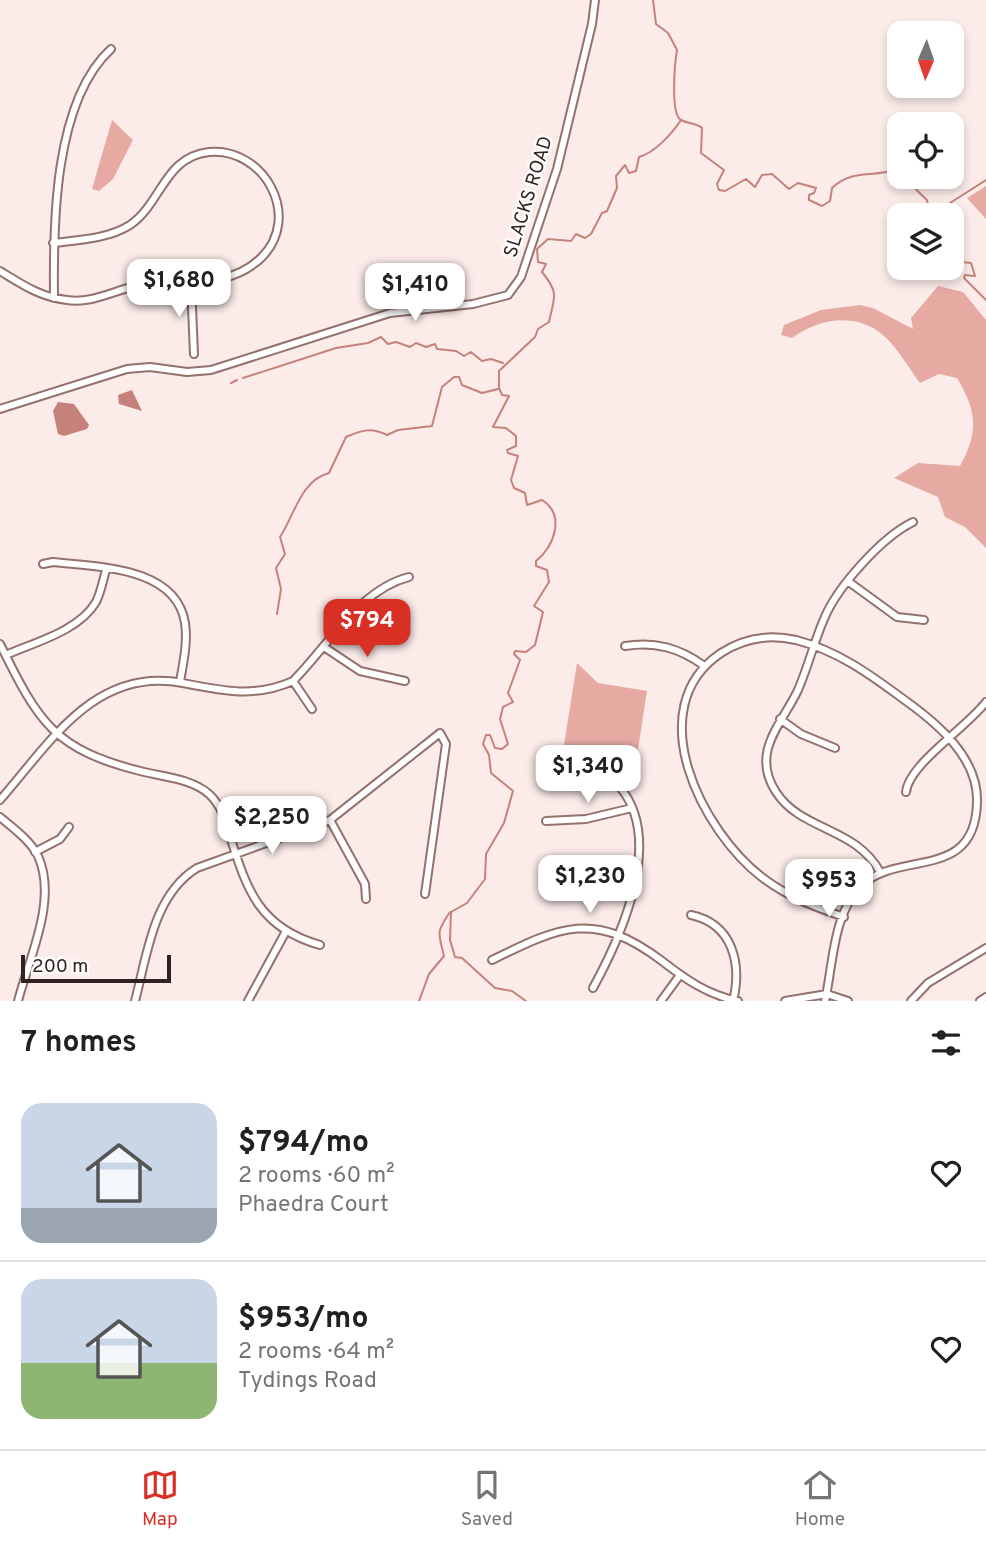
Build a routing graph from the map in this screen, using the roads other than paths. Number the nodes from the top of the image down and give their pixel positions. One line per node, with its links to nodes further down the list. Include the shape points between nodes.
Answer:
1 (595, 0): 8 (street, SLACKS ROAD, via 557,169 521,276 508,296 390,313 211,370 150,367 112,372)
2 (111, 49): 3 (street, via 89,71 72,113)
3 (53, 243): 5 (street, via 127,227 147,210 168,173 181,163 206,152 237,155 254,164 271,186 279,212 276,233 268,250 249,267); 6 (street)
4 (0, 271): 6 (street, via 27,289)
5 (191, 284): 6 (street, via 153,282 84,300); 7 (street)
6 (54, 298)
7 (194, 354)
8 (0, 409)
9 (914, 522): 13 (street, via 891,536)
10 (43, 564): 11 (street)
11 (106, 570): 19 (street, via 96,601 80,618); 23 (street, via 150,579 178,607 186,637)
12 (410, 577): 18 (street, via 368,601)
13 (849, 582): 14 (street, via 897,617); 17 (street, via 832,602)
14 (924, 620)
15 (0, 644): 19 (street)
16 (625, 646): 20 (street, via 669,647)
17 (813, 646): 20 (street, via 758,638 732,646); 26 (street, via 800,686); 28 (street, via 852,663)
18 (324, 647): 21 (street); 22 (street, via 360,671)
19 (6, 655): 27 (street, via 30,703)
20 (703, 665): 44 (street, via 687,693 681,730 687,763 710,820 763,878 804,903)
21 (293, 681): 23 (street, via 260,692 237,693); 25 (street)
22 (405, 681)
23 (180, 682): 27 (street, via 131,683 114,689 83,707)
24 (986, 702): 28 (street)
25 (312, 709)
26 (780, 719): 29 (street); 40 (street, via 766,755 776,793 797,812 861,847)
27 (57, 735): 32 (street); 39 (street, via 83,752 187,782 206,792 221,810)
28 (950, 740): 31 (street, via 913,771); 40 (street, via 965,759 976,791 976,813 968,836 935,862)
29 (835, 748)
30 (619, 786): 33 (street)
31 (906, 792)
32 (0, 800)
33 (632, 808): 36 (street, via 586,819); 46 (street, via 638,822 640,855)
34 (0, 817): 38 (street)
35 (330, 820): 39 (street); 41 (street, via 440,733 446,744); 42 (street, via 365,884)
36 (546, 821)
37 (68, 827): 38 (street, via 60,839)
38 (35, 852): 55 (street, via 45,896)
39 (236, 855): 45 (street, via 251,892); 56 (street, via 197,868 170,893)
40 (880, 872): 44 (street, via 858,889)
41 (425, 894)
42 (366, 899)
43 (691, 915): 59 (street, via 706,919 730,943 737,968)
44 (844, 916): 53 (street)
45 (285, 933): 47 (street); 57 (street)
46 (617, 934): 49 (street, via 585,928 559,930); 50 (street); 51 (street)
47 (320, 945)
48 (986, 948): 54 (street, via 928,984)
49 (492, 960)
50 (680, 975): 58 (street); 59 (street)
51 (593, 988)
52 (986, 997): 62 (street)
53 (826, 998): 60 (street); 61 (street)
54 (915, 1000)
55 (18, 1001)
56 (135, 1001)
57 (248, 1001)
58 (661, 1001)
59 (735, 1001)
60 (785, 1001)
61 (848, 1001)
62 (980, 1001)

